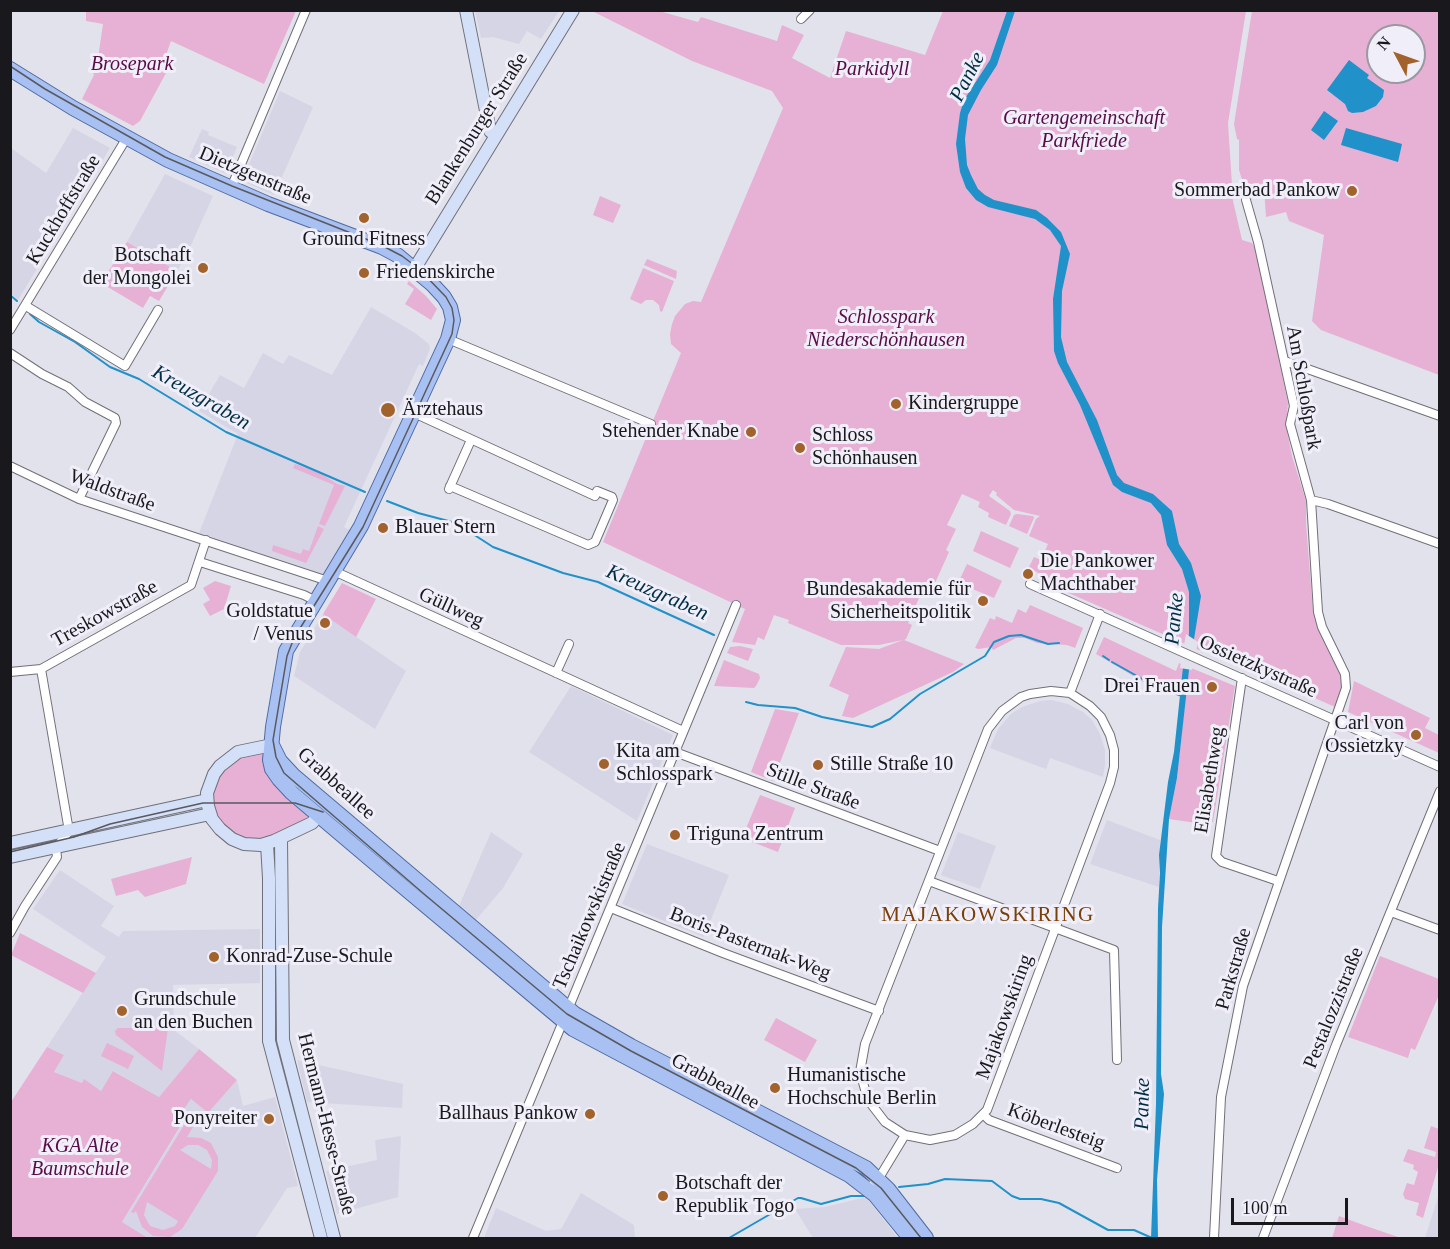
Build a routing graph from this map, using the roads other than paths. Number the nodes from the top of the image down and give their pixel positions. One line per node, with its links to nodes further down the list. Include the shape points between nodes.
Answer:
1 (306, 10): 9 (street)
2 (466, 10): 7 (main road, via 490,131)
3 (573, 10): 7 (main road, Blankenburger Straße)
4 (810, 10): 5 (street)
5 (801, 19)
6 (10, 69): 8 (main road, Dietzgenstraße)
7 (496, 136): 11 (main road, Blankenburger Straße)
8 (126, 139): 9 (main road, Dietzgenstraße); 12 (street, Kuckhoffstraße)
9 (231, 188): 11 (main road, Dietzgenstraße, via 382,247)
10 (1246, 200): 17 (street, Am Schloßpark)
11 (415, 268): 15 (main road, Dietzgenstraße, via 450,307 453,320)
12 (26, 306): 13 (street, via 125,366); 14 (street, Kuckhoffstraße)
13 (158, 310)
14 (10, 330)
15 (447, 341): 18 (main road); 20 (street)
16 (10, 353): 23 (street, via 115,418)
17 (1285, 361): 19 (street); 24 (street, Am Schloßpark, via 1294,406 1290,424)
18 (414, 413): 21 (street); 28 (main road, via 361,526)
19 (1440, 416)
20 (651, 424)
21 (471, 440): 21 (street, via 595,496 597,490 612,497 613,505 596,542 588,545 450,487)
22 (10, 466): 23 (street, Waldstraße)
23 (79, 499): 25 (street, Waldstraße)
24 (1311, 500): 26 (street); 39 (street, Am Schloßpark, via 1318,612 1347,684)
25 (206, 540): 27 (street); 28 (street, Waldstraße)
26 (1440, 544)
27 (200, 562): 30 (street); 34 (street, Treskowstraße, via 191,585)
28 (331, 576): 30 (main road); 36 (street, Güllweg)
29 (1030, 584): 32 (street, Ossietzkystraße)
30 (316, 601): 41 (main road, via 284,657)
31 (736, 605): 40 (street, Tschaikowskistraße)
32 (1100, 614): 37 (street, Ossietzkystraße); 38 (street)
33 (569, 644): 36 (street)
34 (41, 669): 35 (street, Treskowstraße); 48 (street)
35 (10, 672)
36 (555, 673): 40 (street, Güllweg)
37 (1242, 678): 39 (street, Ossietzkystraße); 56 (street, Elisabethweg, via 1216,856 1221,862)
38 (1070, 693): 53 (street, Majakowskiring, via 1030,694 1009,705 993,721); 59 (street, Majakowskiring, via 1101,717 1115,758 1110,783)
39 (1336, 720): 43 (street, Ossietzkystraße); 56 (street, Parkstraße)
40 (683, 731): 42 (street, Tschaikowskistraße)
41 (272, 745): 45 (main road, via 238,752 223,762 213,777); 46 (main road, Grabbeallee, via 270,762 274,772 288,789)
42 (675, 752): 53 (street, Stille Straße); 57 (street, Tschaikowskistraße)
43 (1440, 767)
44 (1440, 791): 58 (street, Pestalozzistraße)
45 (207, 800): 47 (main road); 48 (main road)
46 (323, 810): 49 (main road, via 312,823); 63 (main road, Grabbeallee)
47 (210, 814): 51 (main road, via 220,830 232,839 244,844); 52 (main road)
48 (69, 831): 50 (main road); 52 (street)
49 (281, 838): 51 (main road); 70 (main road, Hermann-Hesse-Straße, via 283,1040)
50 (10, 843)
51 (267, 844): 69 (main road, Hermann-Hesse-Straße, via 269,1041)
52 (56, 848): 54 (main road); 61 (street, via 57,857)
53 (940, 851): 55 (street, Majakowskiring)
54 (10, 857)
55 (929, 881): 59 (street); 62 (street, Majakowskiring)
56 (1278, 881): 74 (street, Parkstraße, via 1243,986 1221,1097)
57 (611, 908): 62 (street, Boris-Pasternak-Weg); 63 (street, Tschaikowskistraße)
58 (1391, 912): 60 (street); 75 (street, Pestalozzistraße)
59 (1056, 928): 64 (street, via 1114,950); 65 (street, Majakowskiring)
60 (1440, 930)
61 (10, 933)
62 (879, 1011): 66 (street, Majakowskiring, via 863,1053 862,1083 877,1113 892,1129)
63 (566, 1016): 68 (main road, Grabbeallee, via 600,1044 849,1175); 71 (street, Tschaikowskistraße)
64 (1117, 1060)
65 (984, 1115): 66 (street, Majakowskiring, via 956,1135 930,1140); 67 (street, Köberlesteig, via 988,1120)
66 (905, 1135): 68 (street)
67 (1117, 1168)
68 (874, 1184): 72 (main road, Grabbeallee); 73 (main road, Grabbeallee)
69 (321, 1239)
70 (334, 1239)
71 (473, 1239)
72 (910, 1239)
73 (926, 1239)
74 (1214, 1239)
75 (1263, 1239)

